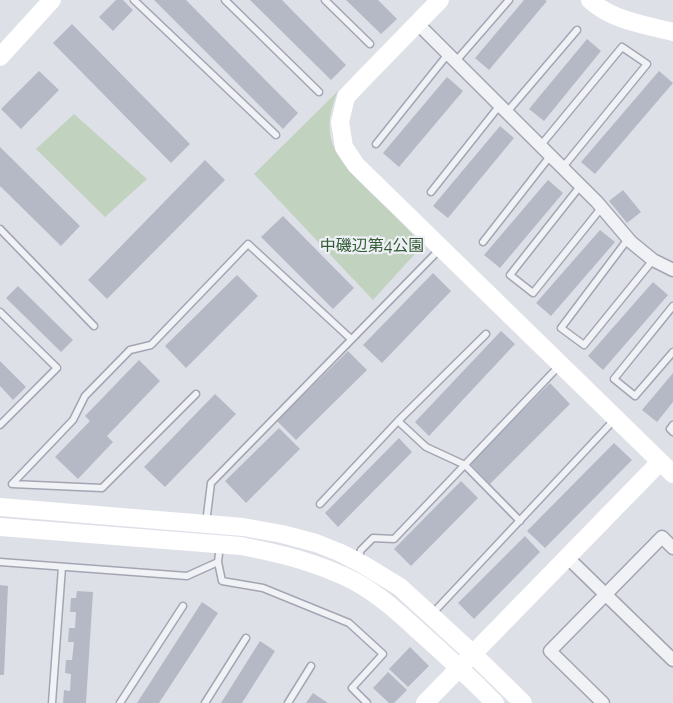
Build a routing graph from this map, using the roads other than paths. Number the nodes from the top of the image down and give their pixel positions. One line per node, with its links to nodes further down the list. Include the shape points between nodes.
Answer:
1 (52, 0): 12 (street)
2 (134, 0): 16 (lane)
3 (225, 0): 14 (lane)
4 (325, 0): 11 (lane)
5 (440, 0): 8 (street)
6 (509, 0): 13 (lane)
7 (590, 0): 10 (street, via 614,15)
8 (417, 23): 13 (street); 27 (street, via 346,97 340,122 344,147 356,165)
9 (577, 30): 15 (lane)
10 (673, 32)
11 (370, 44)
12 (0, 57)
13 (452, 58): 15 (street); 17 (lane)
14 (319, 92)
15 (503, 108): 18 (street); 22 (lane)
16 (276, 135)
17 (376, 144)
18 (541, 145): 19 (street); 20 (lane, via 622,47 646,64)
19 (551, 155): 20 (street); 26 (lane)
20 (563, 167): 21 (street)
21 (581, 185): 23 (street); 23 (lane, via 510,275 533,293)
22 (431, 192)
23 (602, 207): 25 (street)
24 (0, 229): 32 (lane)
25 (628, 239): 28 (street); 28 (lane, via 561,328 584,345)
26 (483, 242)
27 (441, 248): 34 (lane); 36 (street)
28 (654, 260): 29 (street)
29 (673, 270)
30 (673, 306): 35 (lane, via 614,379 635,396)
31 (0, 312): 40 (lane, via 57,368)
32 (94, 326)
33 (486, 334): 39 (lane)
34 (351, 339): 37 (lane, via 248,244 151,345 130,350 85,396 72,420 12,484 102,488); 49 (lane, via 210,483)
35 (673, 352)
36 (561, 365): 38 (street); 44 (lane)
37 (196, 394)
38 (615, 418): 43 (street); 48 (lane)
39 (398, 421): 44 (lane, via 426,447); 46 (lane)
40 (0, 425)
41 (673, 425): 42 (lane, via 670,429)
42 (673, 432)
43 (660, 462): 45 (street); 53 (street)
44 (465, 465): 48 (lane); 54 (lane, via 394,539 372,538)
45 (673, 474)
46 (320, 504)
47 (0, 507): 49 (street)
48 (520, 521): 60 (lane)
49 (206, 524): 54 (street, via 282,534 316,543)
50 (0, 527): 51 (street)
51 (220, 544): 56 (lane); 65 (street, via 278,553 312,563 355,582 388,603)
52 (673, 548): 58 (street, via 662,537)
53 (567, 557): 58 (street); 62 (street)
54 (356, 561): 60 (street, via 400,587)
55 (0, 562): 57 (lane)
56 (218, 562): 57 (lane, via 187,576); 70 (lane, via 222,581 263,588 349,623 383,654 352,688)
57 (62, 567): 66 (lane)
58 (606, 595): 63 (street); 74 (street, via 550,651)
59 (184, 606): 67 (lane)
60 (431, 615): 62 (street)
61 (246, 638): 68 (lane)
62 (473, 654): 65 (street); 73 (street)
63 (673, 660)
64 (311, 666): 69 (lane)
65 (460, 668): 71 (street); 72 (street)
66 (52, 703)
67 (120, 703)
68 (205, 703)
69 (288, 703)
70 (367, 703)
71 (425, 703)
72 (495, 703)
73 (523, 703)
74 (603, 703)

